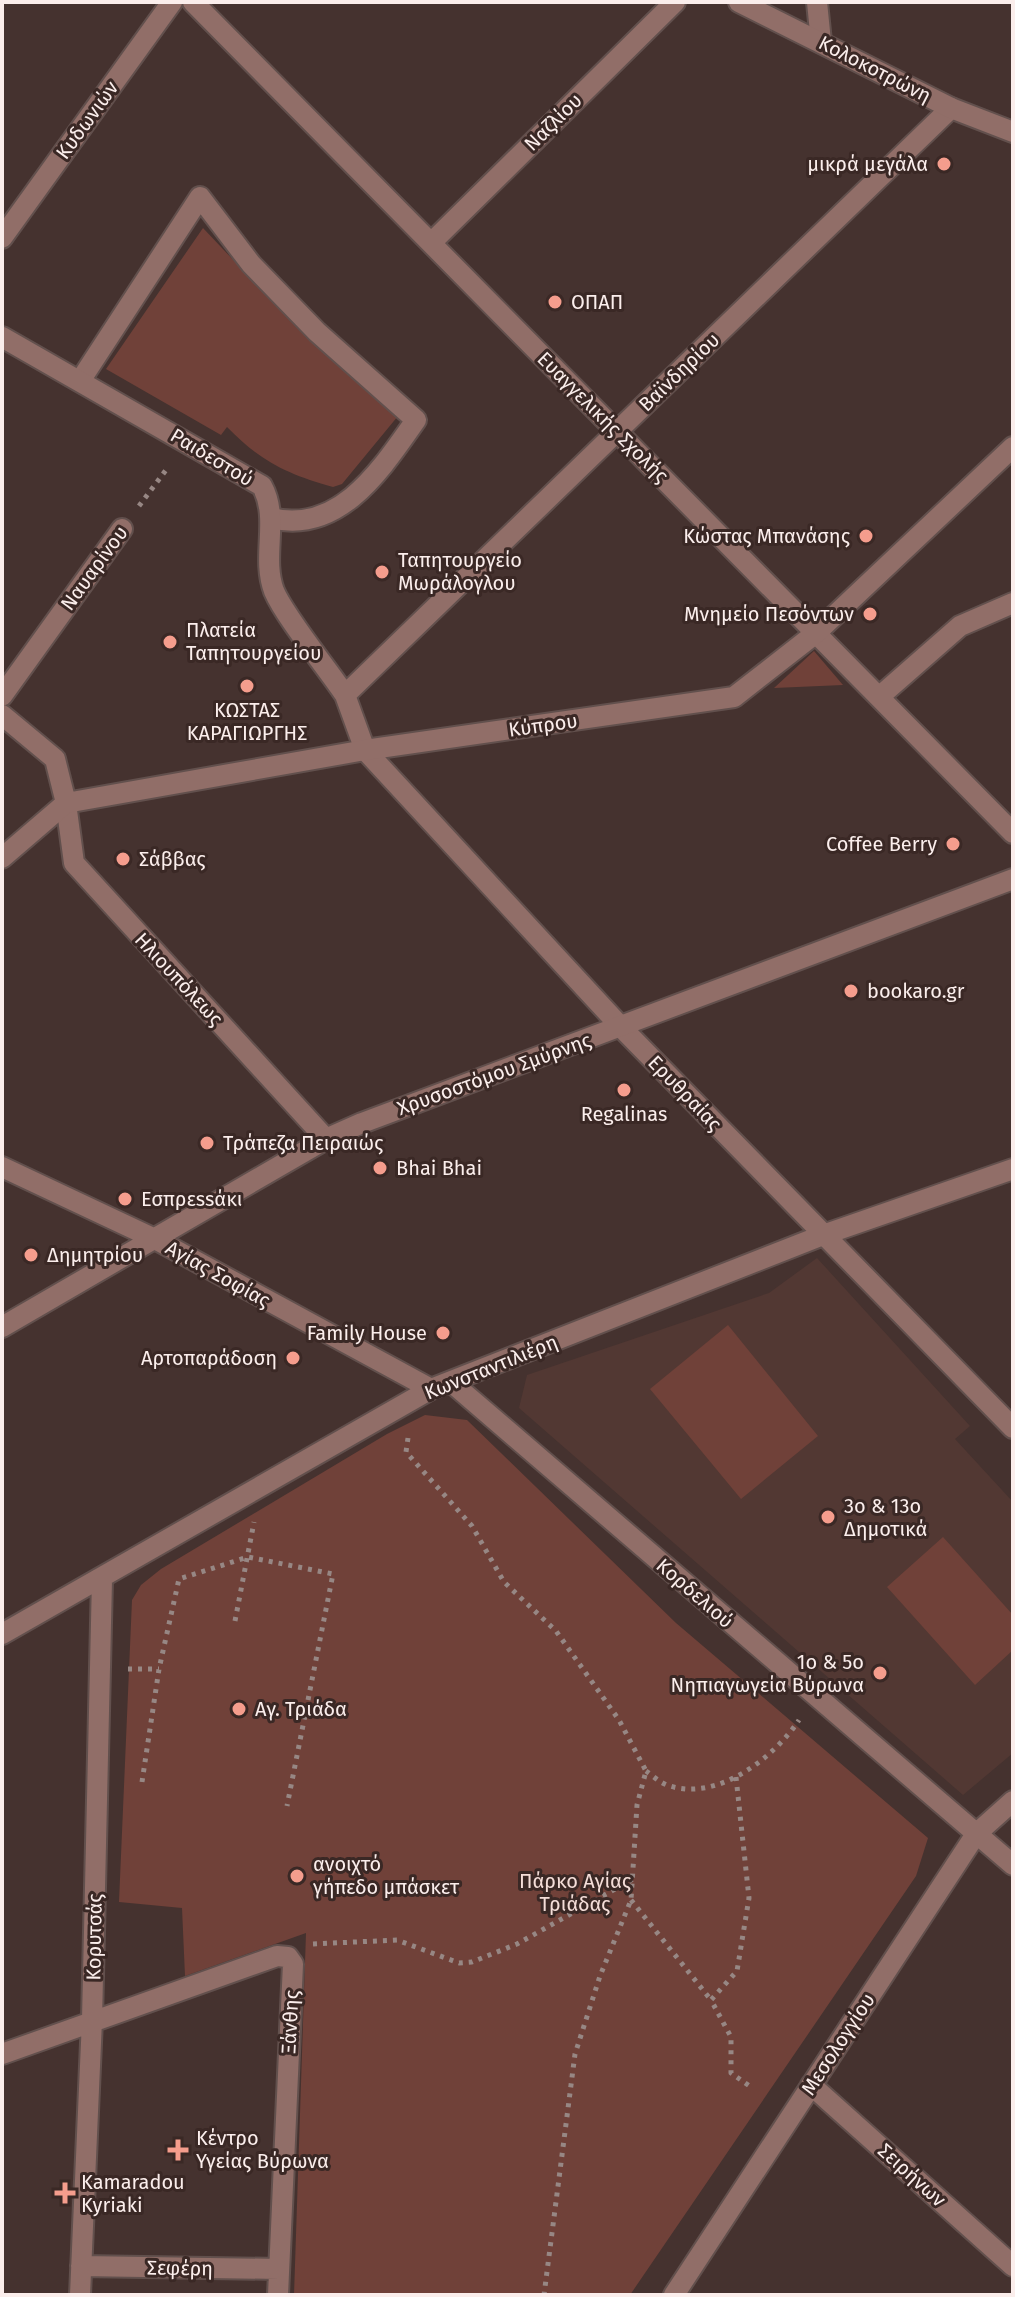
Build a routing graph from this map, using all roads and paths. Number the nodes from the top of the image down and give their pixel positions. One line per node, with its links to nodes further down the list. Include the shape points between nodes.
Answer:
1 (172, 2): 9 (street, Κυδωνιών)
2 (193, 2): 10 (street, Ευαγγελικής Σχολής)
3 (675, 2): 10 (street, Ναζλίου)
4 (739, 2): 6 (street, Κολοκοτρώνη)
5 (817, 2): 6 (street)
6 (821, 42): 7 (street, Κολοκοτρώνη)
7 (951, 108): 8 (street, Κολοκοτρώνη); 13 (street, Βαϊνδηρίου)
8 (1012, 131)
9 (2, 238)
10 (431, 243): 13 (street, Ευαγγελικής Σχολής)
11 (2, 337): 12 (street, Ραιδεστού)
12 (80, 381): 14 (street, Ραιδεστού); 16 (street, via 200,197 251,264 317,332 416,420 382,467 338,510 287,522)
13 (617, 432): 19 (street, Ευαγγελικής Σχολής); 20 (street, Βαϊνδηρίου)
14 (187, 441): 16 (street, Ραιδεστού, via 262,486); 17 (path, Ναυαρίνου)
15 (1013, 447): 19 (street, Κύπρου)
16 (271, 518): 20 (street, Ραιδεστού, via 268,560 274,591)
17 (122, 529): 21 (street, Ναυαρίνου)
18 (1013, 603): 22 (street, via 960,626)
19 (816, 633): 22 (street, Ευαγγελικής Σχολής); 24 (street, Κύπρου, via 734,697)
20 (345, 695): 24 (street)
21 (2, 696)
22 (879, 697): 26 (street, Ευαγγελικής Σχολής)
23 (2, 715): 25 (street, Ηλιουπόλεως, via 55,759)
24 (365, 750): 25 (street, Κύπρου); 29 (street, Ερυθραίας)
25 (66, 803): 27 (street); 30 (street, Ηλιουπόλεως, via 74,863)
26 (1013, 833)
27 (2, 858)
28 (1013, 879): 29 (street, Χρυσοστόμου Σμύρνης)
29 (621, 1027): 30 (street, Χρυσοστόμου Σμύρνης); 33 (street, Ερυθραίας)
30 (326, 1139): 34 (street, Χρυσοστόμου Σμύρνης)
31 (2, 1167): 34 (street, Αγίας Σοφίας)
32 (1013, 1169): 33 (street, Κωνσταντιλιέρη)
33 (823, 1235): 36 (street, Κωνσταντιλιέρη); 38 (street, Ερυθραίας)
34 (155, 1239): 35 (street, Χρυσοστόμου Σμύρνης); 37 (street, Αγίας Σοφίας)
35 (2, 1327)
36 (451, 1382): 37 (street, Κωνσταντιλιέρη); 45 (street, Κορδελιού)
37 (431, 1389): 42 (street, Κωνσταντιλιέρη)
38 (1013, 1428)
39 (416, 1429): 46 (path, via 406,1441 406,1452 472,1526 504,1582 556,1631 619,1720)
40 (250, 1543): 41 (path)
41 (248, 1557): 43 (path); 48 (path, via 179,1579); 50 (path, via 333,1574)
42 (102, 1579): 44 (street, Κωνσταντιλιέρη); 57 (street, Κορυτσάς)
43 (235, 1621)
44 (2, 1634)
45 (815, 1695): 47 (path, via 776,1750); 51 (street, Κορδελιού)
46 (646, 1771): 47 (path, via 666,1785 695,1789); 53 (path, via 637,1805)
47 (736, 1777): 56 (path, via 749,1898 737,1971)
48 (142, 1782)
49 (1013, 1801): 51 (street, Μεσολογγίου)
50 (287, 1806)
51 (976, 1834): 52 (street, Κορδελιού); 59 (street, Μεσολογγίου)
52 (1013, 1865)
53 (633, 1879): 54 (path); 55 (path, via 517,1944 472,1962 459,1963 397,1940 317,1943)
54 (631, 1900): 56 (path); 66 (path, via 575,2054)
55 (288, 1957): 57 (street, via 277,1956); 63 (street, Ξάνθης, via 293,1964)
56 (711, 2000): 60 (path, via 731,2037 731,2073)
57 (92, 2020): 58 (street); 61 (street, Κορυτσάς)
58 (2, 2054)
59 (811, 2085): 62 (street, Σειρήνων); 67 (street, Μεσολογγίου)
60 (751, 2087)
61 (81, 2266): 63 (street, Σεφέρη); 64 (street, Κορυτσάς)
62 (1013, 2266)
63 (279, 2269): 65 (street, Ξάνθης)
64 (80, 2295)
65 (278, 2295)
66 (544, 2295)
67 (674, 2295)

